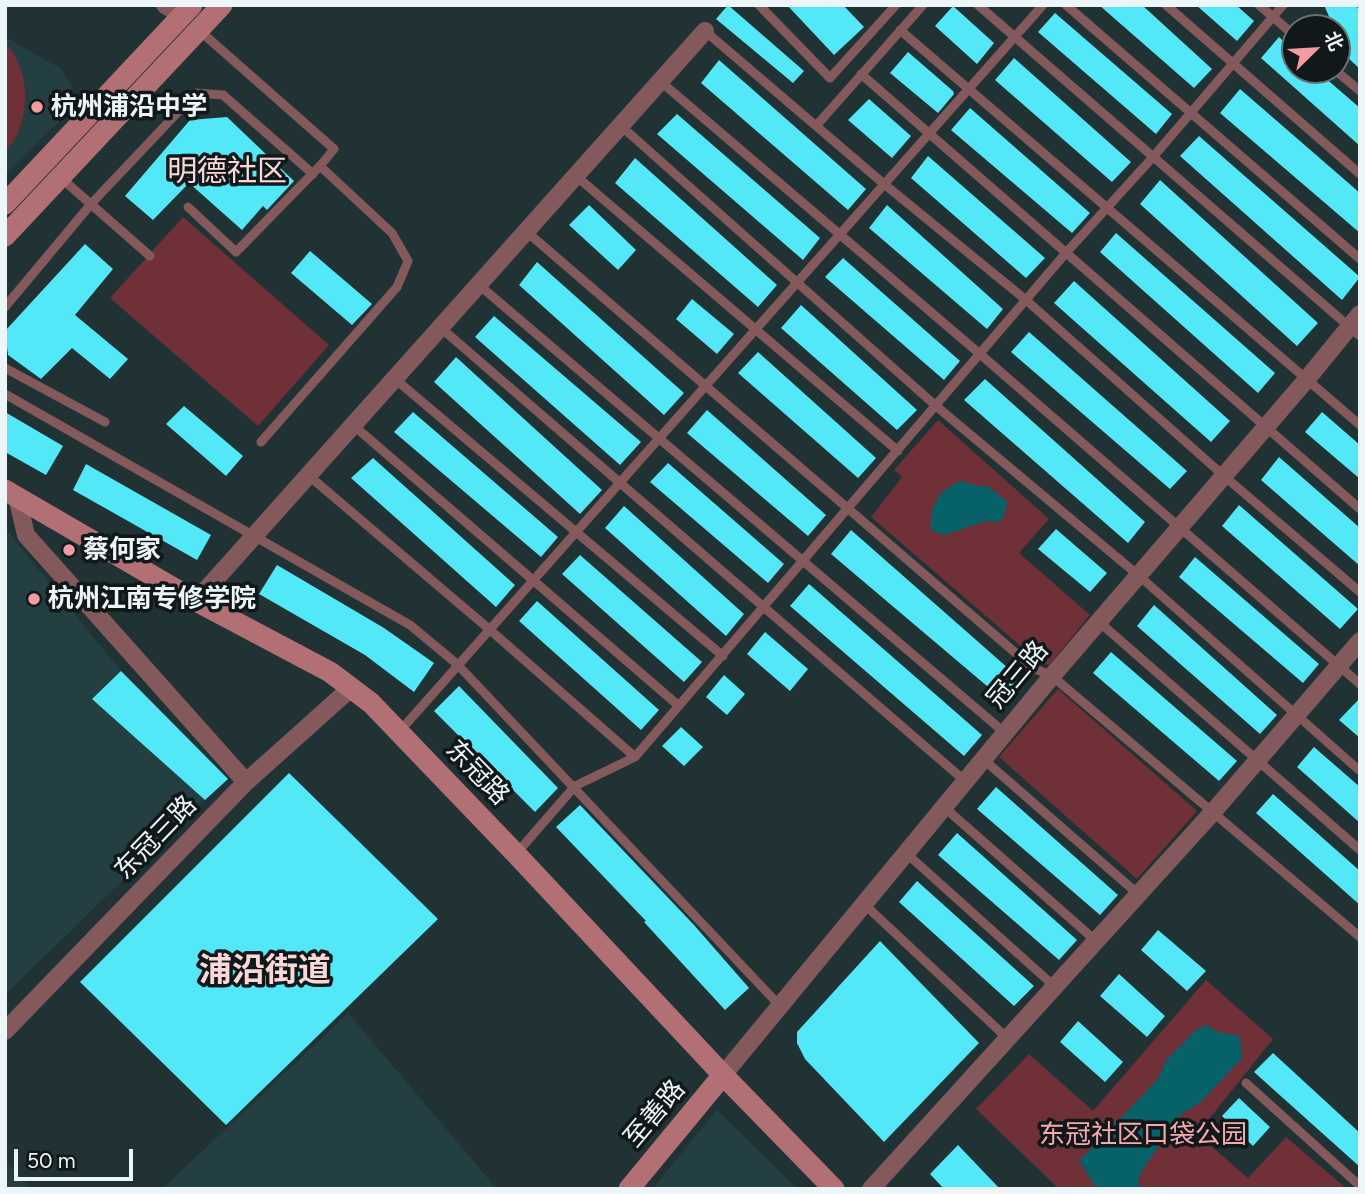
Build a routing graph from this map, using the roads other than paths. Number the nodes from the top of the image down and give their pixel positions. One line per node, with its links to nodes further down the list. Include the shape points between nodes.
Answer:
1 (222, 5): 16 (main road)
2 (759, 5): 13 (lane, via 830,78)
3 (880, 5): 13 (lane)
4 (896, 5): 13 (lane)
5 (923, 5): 17 (lane)
6 (978, 5): 19 (lane)
7 (1043, 5): 19 (lane)
8 (1066, 5): 24 (lane)
9 (1166, 5): 20 (lane)
10 (1259, 5): 14 (lane)
11 (1283, 5): 14 (lane)
12 (180, 9): 34 (main road)
13 (888, 14)
14 (1273, 17): 15 (lane); 20 (lane)
15 (1281, 24)
16 (199, 29): 29 (lane, via 334,149); 32 (main road)
17 (900, 30): 21 (lane); 23 (lane)
18 (705, 31): 22 (street); 26 (lane)
19 (1014, 36): 23 (lane); 28 (lane)
20 (1232, 63): 24 (lane); 30 (lane)
21 (861, 74): 26 (lane); 27 (lane)
22 (660, 81): 25 (street); 39 (lane)
23 (969, 87): 27 (lane); 37 (lane)
24 (1190, 112): 28 (lane); 43 (lane)
25 (621, 126): 31 (street); 44 (lane)
26 (816, 126): 33 (lane)
27 (929, 134): 33 (lane); 41 (lane)
28 (1153, 157): 37 (lane); 48 (lane)
29 (317, 170): 35 (lane, via 223,96 196,93); 36 (lane, via 236,252); 63 (lane, via 392,233 408,261 397,287)
30 (1360, 174)
31 (576, 176): 38 (street); 50 (lane)
32 (60, 177): 35 (lane); 40 (main road)
33 (884, 184): 39 (lane); 46 (lane)
34 (5, 204)
35 (91, 204): 42 (lane); 47 (lane)
36 (188, 207)
37 (1108, 207): 41 (lane); 54 (lane)
38 (527, 232): 45 (street); 55 (lane)
39 (840, 234): 44 (lane); 51 (lane)
40 (5, 236)
41 (1065, 254): 46 (lane); 61 (lane)
42 (150, 256)
43 (1360, 259)
44 (797, 282): 50 (lane); 57 (lane)
45 (479, 285): 49 (street); 62 (lane)
46 (1026, 300): 51 (lane); 66 (lane)
47 (5, 307)
48 (1356, 326): 54 (street, 冠三路)
49 (441, 328): 53 (street); 67 (lane)
50 (756, 329): 55 (lane); 64 (lane)
51 (980, 354): 57 (lane); 71 (lane)
52 (5, 368): 58 (lane)
53 (395, 379): 59 (street); 72 (lane)
54 (1307, 379): 60 (lane); 61 (street, 冠三路)
55 (706, 386): 62 (lane); 69 (lane)
56 (5, 394): 73 (lane)
57 (936, 406): 64 (lane); 75 (lane)
58 (105, 422)
59 (353, 425): 65 (street); 76 (lane)
60 (1360, 425)
61 (1265, 428): 66 (street, 冠三路); 70 (lane)
62 (659, 439): 67 (lane); 74 (lane)
63 (261, 442)
64 (898, 451): 69 (lane)
65 (308, 475): 73 (street); 81 (lane)
66 (1224, 476): 71 (street, 冠三路); 77 (lane)
67 (618, 484): 72 (lane); 79 (lane)
68 (11, 494): 78 (main road, 东冠路); 98 (street, via 26,535)
69 (849, 509): 74 (lane); 86 (lane, via 1033,668)
70 (1360, 509)
71 (1180, 527): 75 (street, 冠三路); 85 (lane)
72 (577, 530): 76 (lane); 83 (lane)
73 (255, 534): 78 (street); 84 (lane, via 410,625)
74 (803, 562): 79 (lane); 92 (lane)
75 (1138, 575): 80 (street, 冠三路); 90 (lane)
76 (533, 579): 81 (lane); 89 (lane)
77 (1360, 592)
78 (196, 601): 88 (main road, 东冠路)
79 (763, 608): 83 (lane); 97 (lane)
80 (1098, 621): 86 (street, 冠三路); 95 (lane)
81 (489, 629): 84 (lane); 93 (lane)
82 (1360, 641): 85 (street)
83 (723, 656): 89 (lane)
84 (457, 664): 91 (lane); 99 (lane)
85 (1338, 666): 87 (lane); 90 (street)
86 (1052, 676): 92 (street, 冠三路); 101 (lane)
87 (1360, 684)
88 (351, 688): 91 (main road, 东冠路); 98 (street, 东冠三路)
89 (679, 706): 93 (lane)
90 (1296, 716): 95 (street); 96 (lane)
91 (399, 733): 104 (main road, 东冠路)
92 (1005, 733): 94 (street, 冠三路)
93 (635, 757): 99 (lane)
94 (983, 759): 97 (street, 冠三路); 105 (lane)
95 (1257, 760): 101 (street); 102 (lane)
96 (1360, 771)
97 (965, 781): 100 (street, 冠三路)
98 (246, 782): 111 (street, 东冠三路)
99 (575, 786): 104 (lane); 110 (lane)
100 (944, 807): 103 (street, 冠三路); 108 (lane)
101 (1213, 811): 105 (street); 107 (lane)
102 (1360, 850)
103 (906, 853): 106 (street, 冠三路); 109 (lane)
104 (516, 854): 113 (main road, 东冠路)
105 (1138, 894): 108 (street)
106 (864, 904): 110 (street, 冠三路); 112 (lane)
107 (1360, 937)
108 (1096, 941): 109 (street)
109 (1054, 986): 112 (street)
110 (780, 1006): 113 (street, 冠三路)
111 (5, 1031)
112 (1007, 1038): 118 (street)
113 (723, 1075): 116 (main road, 至善路); 117 (main road, 东冠路)
114 (1246, 1083): 115 (lane)
115 (1360, 1186)
116 (629, 1189)
117 (834, 1189)
118 (871, 1189)

